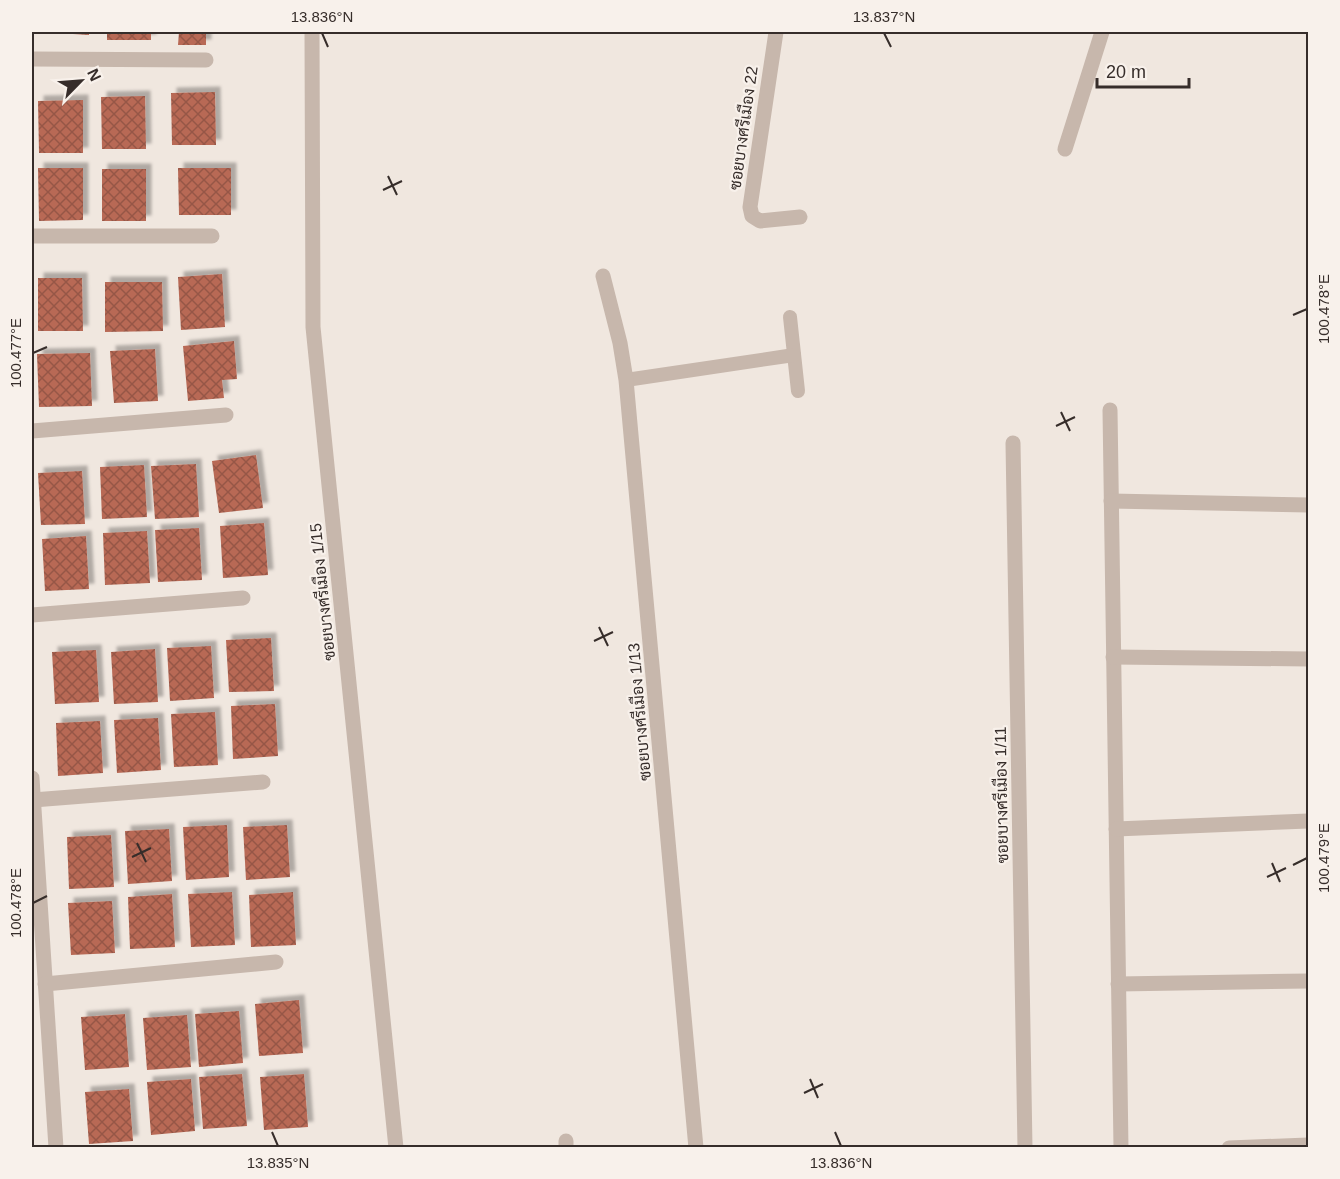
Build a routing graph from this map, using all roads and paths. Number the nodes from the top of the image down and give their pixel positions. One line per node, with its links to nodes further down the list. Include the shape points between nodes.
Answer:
1 (312, 32): 36 (street, ซอยบางศรีเมือง 1/15, via 314,327)
2 (776, 32): 7 (street, ซอยบางศรีเมือง 22, via 750,207 752,216 760,221)
3 (1102, 32): 6 (street)
4 (32, 59): 5 (street)
5 (206, 60)
6 (1065, 149)
7 (800, 217)
8 (32, 236): 9 (street)
9 (212, 236)
10 (603, 276): 13 (street, ซอยบางศรีเมือง 1/13)
11 (790, 316): 12 (lane)
12 (794, 355): 13 (lane); 14 (lane)
13 (627, 380): 37 (street, ซอยบางศรีเมือง 1/13)
14 (798, 391)
15 (1110, 410): 19 (street)
16 (226, 415): 17 (street)
17 (32, 431)
18 (1013, 443): 38 (street, ซอยบางศรีเมือง 1/11)
19 (1111, 501): 20 (street); 23 (street)
20 (1308, 505)
21 (243, 598): 22 (street)
22 (32, 615)
23 (1113, 657): 24 (street); 29 (street)
24 (1308, 659)
25 (32, 778): 27 (street)
26 (263, 782): 27 (street)
27 (33, 800): 32 (street)
28 (1308, 821): 29 (street)
29 (1116, 829): 33 (street)
30 (276, 962): 32 (street)
31 (1308, 981): 33 (street)
32 (45, 984): 35 (street)
33 (1118, 984): 39 (street)
34 (1302, 1146): 40 (street)
35 (56, 1148)
36 (396, 1148)
37 (696, 1148)
38 (1025, 1148)
39 (1121, 1148)
40 (1229, 1148)

